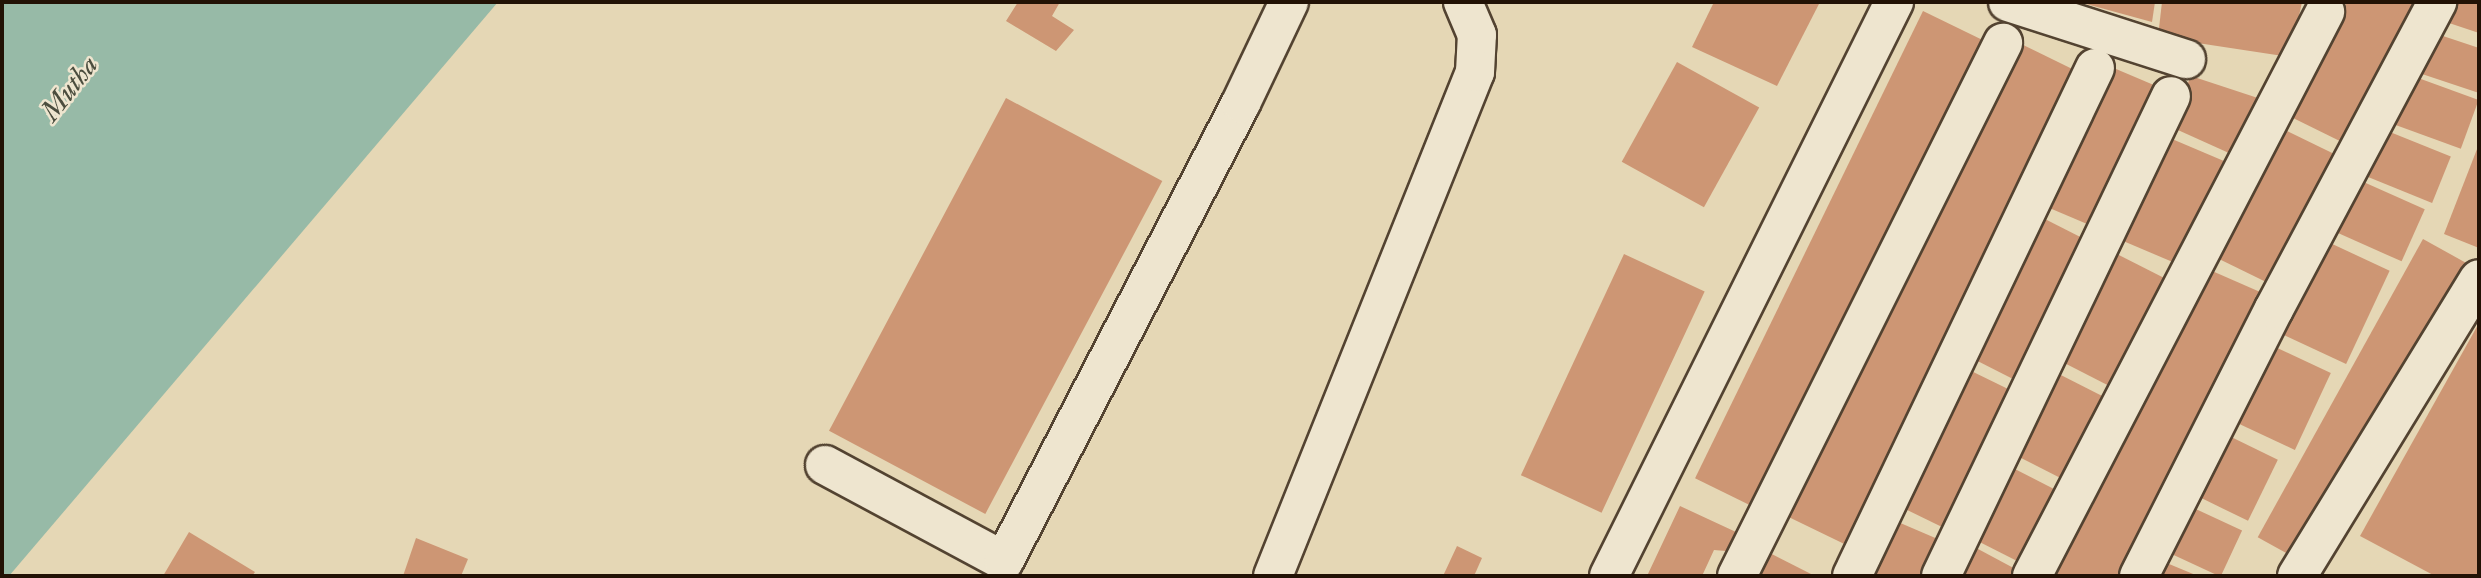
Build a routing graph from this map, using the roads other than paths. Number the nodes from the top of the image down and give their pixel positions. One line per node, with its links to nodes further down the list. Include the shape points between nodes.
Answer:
1 (1289, 2): 12 (street, via 1004,561)
2 (1463, 2): 13 (street, via 1477,35 1475,72)
3 (1894, 2): 14 (street)
4 (2008, 2): 8 (street)
5 (2437, 2): 19 (street)
6 (2325, 12): 18 (street)
7 (2003, 43): 15 (street)
8 (2186, 59)
9 (2095, 68): 16 (street)
10 (2171, 96): 17 (street)
11 (2479, 279): 20 (street)
12 (825, 465)
13 (1272, 576)
14 (1609, 576)
15 (1737, 576)
16 (1852, 576)
17 (1941, 576)
18 (2032, 576)
19 (2138, 576)
20 (2297, 576)

